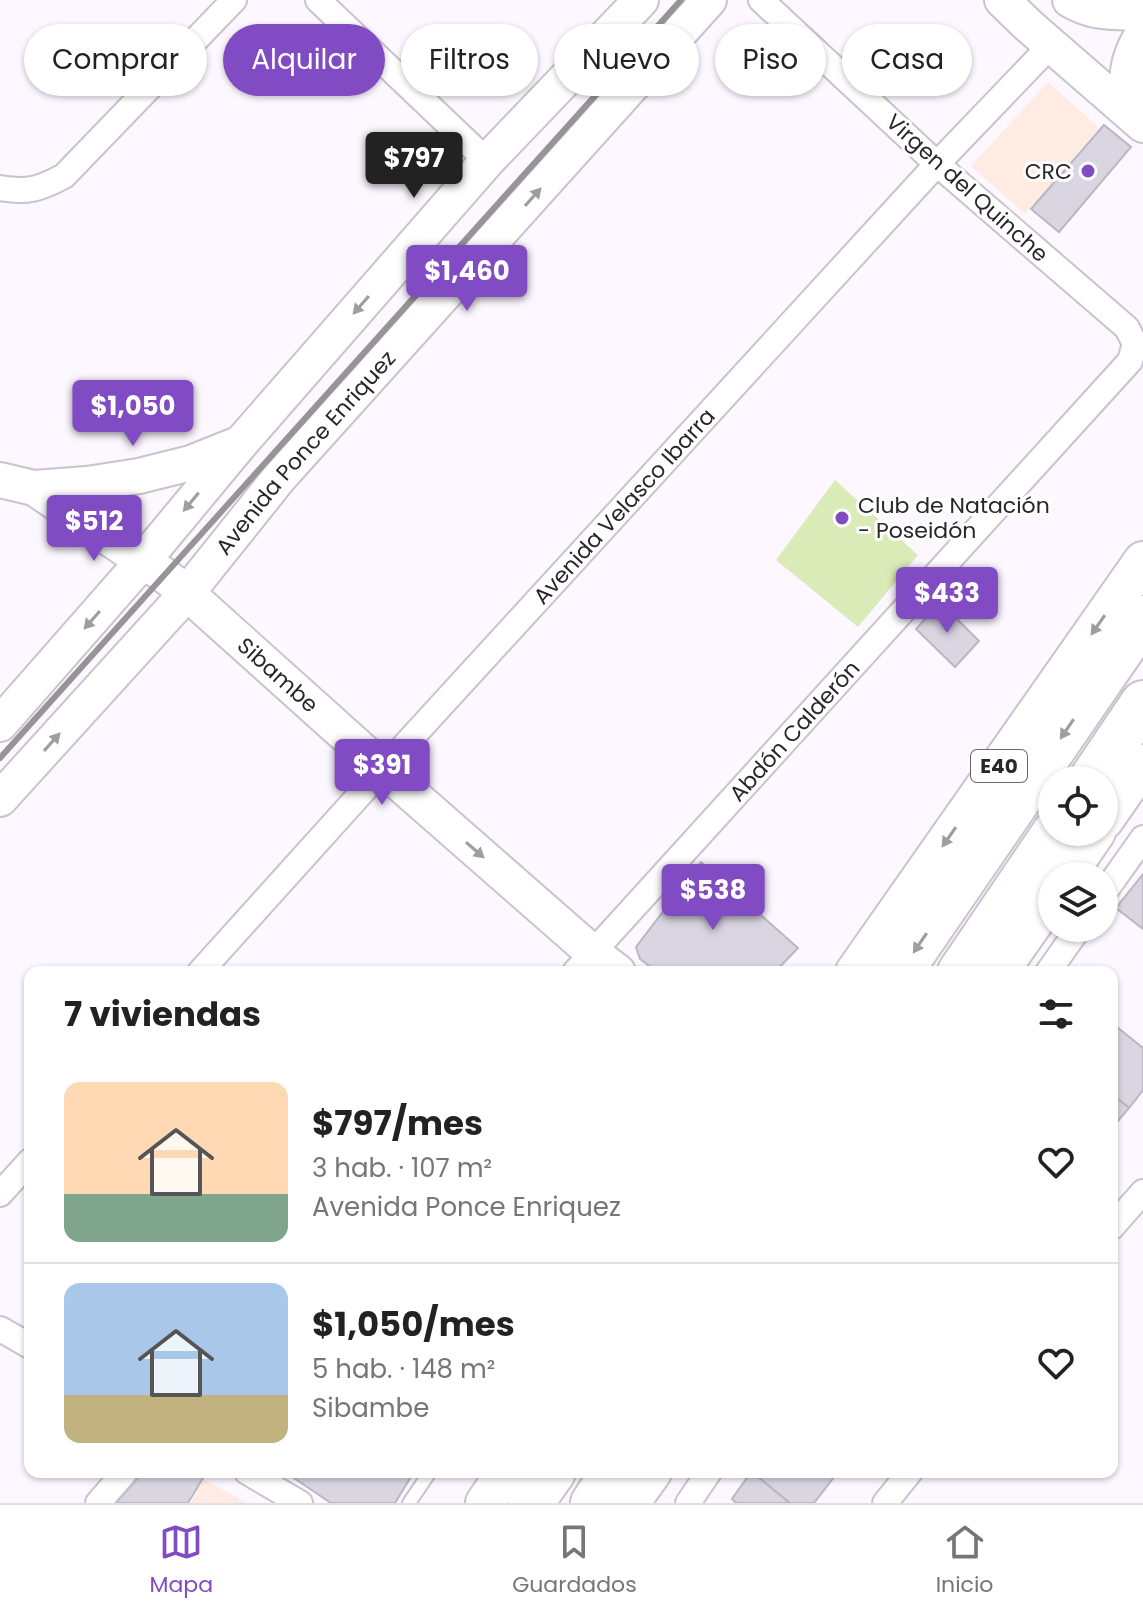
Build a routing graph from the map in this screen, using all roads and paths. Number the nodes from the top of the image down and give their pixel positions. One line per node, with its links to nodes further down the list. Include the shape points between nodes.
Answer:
1 (234, 0): 14 (street, via 64,176 42,188)
2 (318, 0): 12 (street)
3 (641, 0): 12 (street)
4 (709, 0): 21 (street, Avenida Ponce Enriquez, one-way to 4, via 279,478)
5 (761, 0): 13 (street, Virgen del Quinche)
6 (1002, 0): 10 (street)
7 (1070, 0): 8 (street, via 1097,12)
8 (1143, 14)
9 (1143, 33): 11 (street, via 1127,69 1128,91)
10 (1051, 45): 11 (street); 13 (street, Avenida Velasco Ibarra)
11 (1143, 124)
12 (487, 161): 16 (street, one-way to 16)
13 (937, 164): 15 (street, Virgen del Quinche, via 1127,328); 27 (street, Avenida Velasco Ibarra)
14 (0, 188)
15 (1135, 344): 36 (street, Abdón Calderón, via 1130,361)
16 (240, 444): 18 (street, Sibambe, via 139,476); 19 (street, one-way to 19)
17 (0, 480): 18 (street, Sibambe)
18 (34, 488): 19 (street, Sibambe)
19 (143, 561): 21 (street, Sibambe); 24 (street, one-way to 24)
20 (1143, 561): 37 (main road, E40, one-way to 37)
21 (187, 593): 27 (street, Sibambe); 28 (street, Avenida Ponce Enriquez, one-way to 21)
22 (1143, 618): 38 (highway, E40, one-way to 38)
23 (1143, 703): 26 (highway)
24 (0, 724)
25 (1143, 764): 29 (main road)
26 (1100, 766)
27 (383, 769): 35 (street, Avenida Velasco Ibarra); 36 (street, Sibambe, one-way to 36)
28 (0, 799)
29 (1118, 800)
30 (1143, 838): 32 (street)
31 (1046, 846): 39 (highway)
32 (1118, 873)
33 (1038, 916): 40 (main road)
34 (1069, 942): 41 (street)
35 (205, 966)
36 (595, 966)
37 (859, 966)
38 (904, 966)
39 (964, 966)
40 (1003, 966)
41 (1052, 966)
42 (24, 1168): 44 (street)
43 (1143, 1192): 45 (street)
44 (0, 1194)
45 (1126, 1218)
46 (0, 1329): 47 (street)
47 (24, 1343)
48 (120, 1478): 57 (street)
49 (257, 1478): 58 (street)
50 (426, 1478): 59 (lane)
51 (502, 1478): 60 (main road)
52 (549, 1478): 61 (highway)
53 (610, 1478): 62 (highway)
54 (648, 1478): 63 (main road)
55 (705, 1478): 64 (street)
56 (905, 1478): 65 (street)
57 (98, 1503)
58 (300, 1503)
59 (409, 1503)
60 (485, 1503)
61 (531, 1503)
62 (593, 1503)
63 (630, 1503)
64 (688, 1503)
65 (885, 1503)

